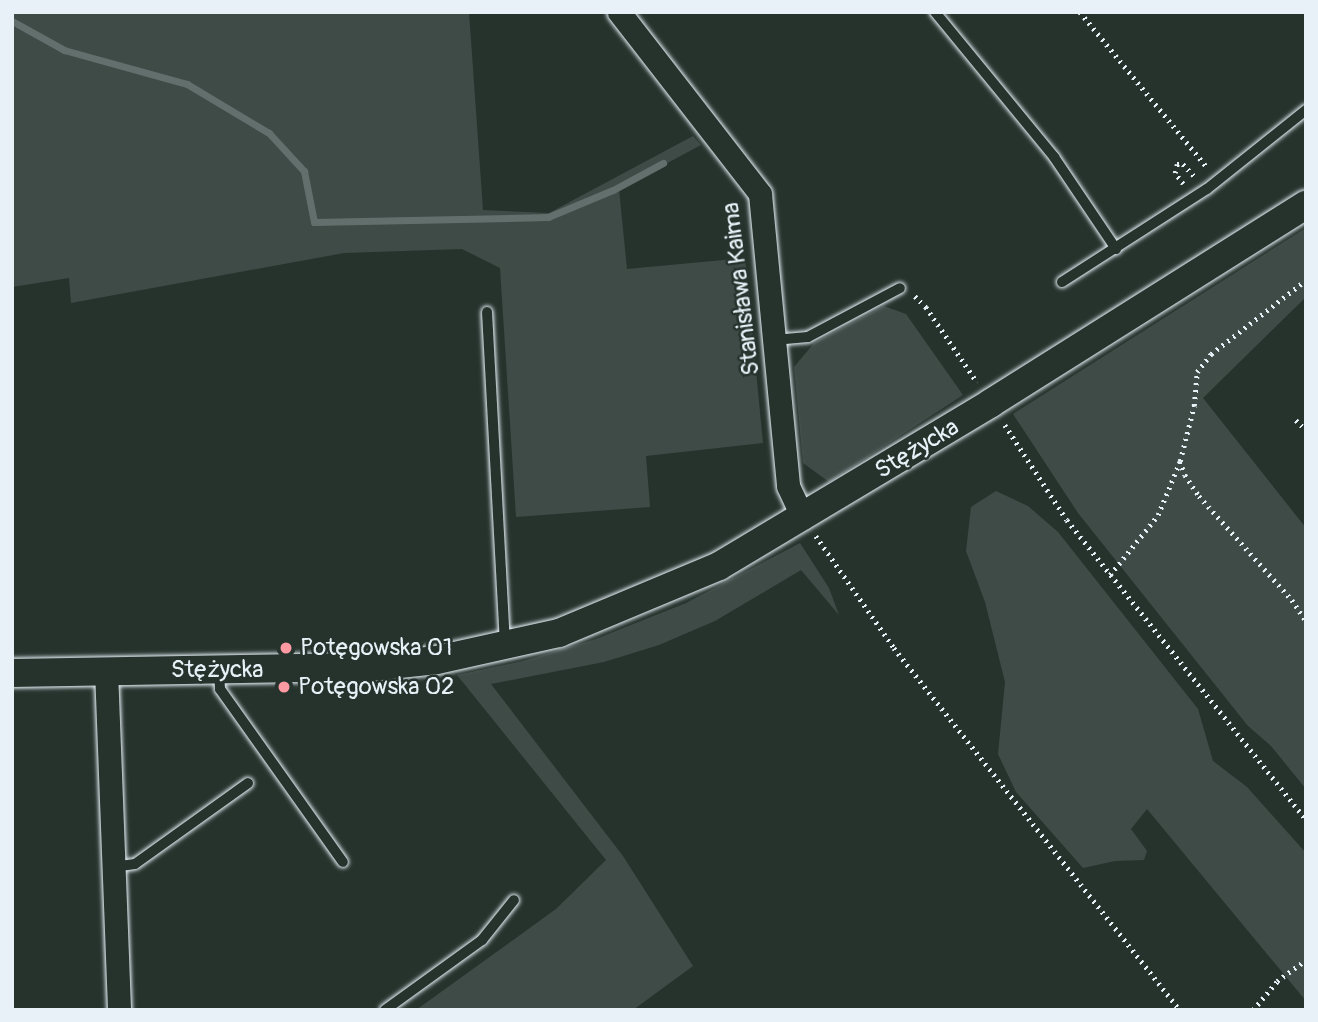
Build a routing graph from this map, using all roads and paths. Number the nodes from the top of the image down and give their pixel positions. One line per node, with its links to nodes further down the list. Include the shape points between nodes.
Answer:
1 (619, 12): 12 (street, Stanisława Kaima, via 760,194)
2 (935, 12): 7 (lane, via 1054,158)
3 (1080, 12): 5 (path, via 1206,168 1230,148)
4 (1306, 110): 5 (lane)
5 (1246, 158): 7 (lane)
6 (1306, 205): 13 (street, Stężycka)
7 (1115, 248): 9 (lane)
8 (1306, 280): 16 (path, via 1210,354 1197,372 1195,406)
9 (1062, 282)
10 (900, 288): 12 (lane, via 808,337); 13 (path, via 926,307)
11 (488, 312): 20 (lane)
12 (774, 340): 17 (street, Stanisława Kaima, via 788,486)
13 (991, 403): 17 (street, Stężycka); 18 (path, via 1067,520)
14 (1296, 420): 15 (path)
15 (1306, 430)
16 (1180, 461): 18 (path, via 1158,515); 19 (path, via 1199,496)
17 (803, 518): 20 (street, Stężycka, via 719,566 631,605 559,633); 32 (path, via 894,648)
18 (1110, 575): 25 (path)
19 (1306, 621)
20 (505, 647): 22 (street, Stężycka, via 371,667)
21 (106, 670): 22 (street, Stężycka); 23 (street, Stężycka); 27 (street)
22 (219, 670): 26 (lane, via 220,689)
23 (12, 673)
24 (247, 783): 27 (lane, via 135,864)
25 (1306, 819)
26 (343, 862)
27 (113, 867): 30 (street)
28 (514, 900): 31 (lane, via 482,940)
29 (1306, 960): 33 (path, via 1277,981)
30 (119, 1010)
31 (385, 1010)
32 (1180, 1010)
33 (1253, 1010)

